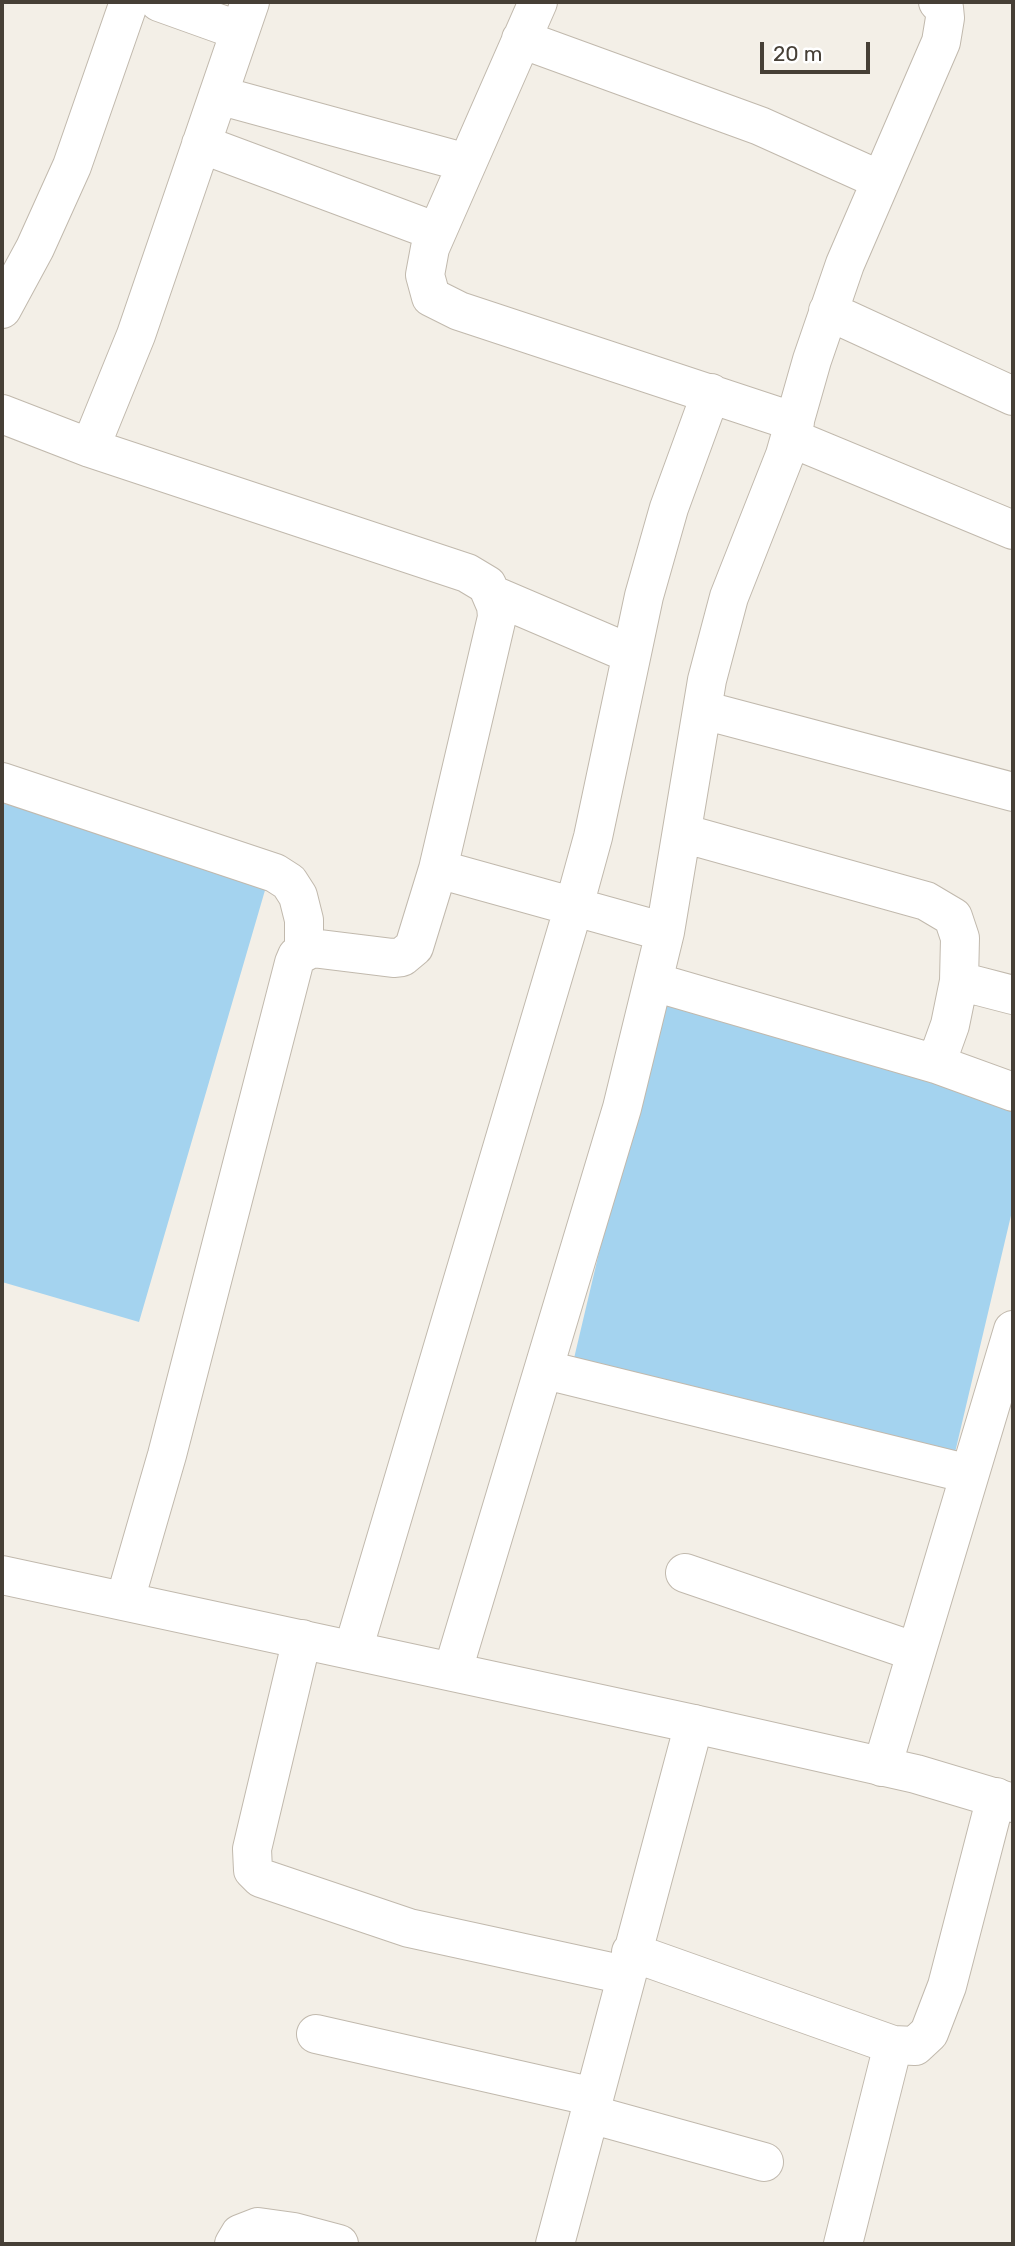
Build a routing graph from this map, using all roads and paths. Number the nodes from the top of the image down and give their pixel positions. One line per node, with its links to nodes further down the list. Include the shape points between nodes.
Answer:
1 (129, 2): 12 (street, via 60,197)
2 (159, 2): 5 (street)
3 (538, 2): 6 (street)
4 (938, 2): 10 (street, via 946,18 941,42)
5 (245, 16): 7 (street)
6 (521, 38): 9 (street); 10 (street, via 760,126)
7 (218, 95): 8 (street); 9 (street)
8 (201, 144): 11 (street); 18 (street, via 136,335)
9 (467, 163): 11 (street)
10 (880, 180): 13 (street)
11 (437, 232): 14 (street, via 425,265 426,288 443,305)
12 (2, 309)
13 (828, 311): 15 (street); 17 (street)
14 (710, 393): 17 (street); 21 (street, via 669,508)
15 (1013, 396)
16 (2, 414): 18 (street)
17 (793, 430): 19 (street); 22 (street, via 729,597)
18 (90, 448): 20 (street, via 467,573 480,578)
19 (1013, 530)
20 (493, 595): 21 (street); 26 (street, via 497,617)
21 (631, 654): 27 (street)
22 (703, 710): 24 (street); 25 (street)
23 (2, 782): 29 (street, via 275,873 289,882 298,896)
24 (1013, 792)
25 (681, 833): 28 (street); 30 (street, via 943,908 953,917 960,939)
26 (439, 869): 27 (street); 29 (street, via 414,947 402,957)
27 (574, 906): 28 (street); 42 (street)
28 (665, 932): 31 (street)
29 (304, 951): 40 (street, via 294,963)
30 (959, 981): 32 (street); 33 (street)
31 (654, 982): 33 (street); 36 (street)
32 (1013, 995)
33 (936, 1065): 34 (street)
34 (1013, 1091)
35 (1013, 1330): 37 (street)
36 (546, 1370): 37 (street); 44 (street)
37 (969, 1474): 43 (street)
38 (685, 1573): 43 (street)
39 (2, 1575): 40 (street)
40 (125, 1600): 41 (street)
41 (302, 1639): 42 (street); 48 (street, via 252,1849 253,1870 261,1878 409,1928)
42 (353, 1650): 44 (street)
43 (916, 1651): 46 (street)
44 (453, 1670): 45 (street)
45 (694, 1724): 46 (street); 48 (street)
46 (882, 1767): 47 (street)
47 (1004, 1800): 50 (street, via 936,2018 915,2046)
48 (628, 1964): 50 (street); 51 (street)
49 (316, 2034): 51 (street)
50 (893, 2045): 56 (street)
51 (592, 2105): 52 (street); 55 (street)
52 (764, 2162)
53 (234, 2244): 54 (street, via 240,2234 258,2227)
54 (340, 2244)
55 (555, 2244)
56 (843, 2244)

